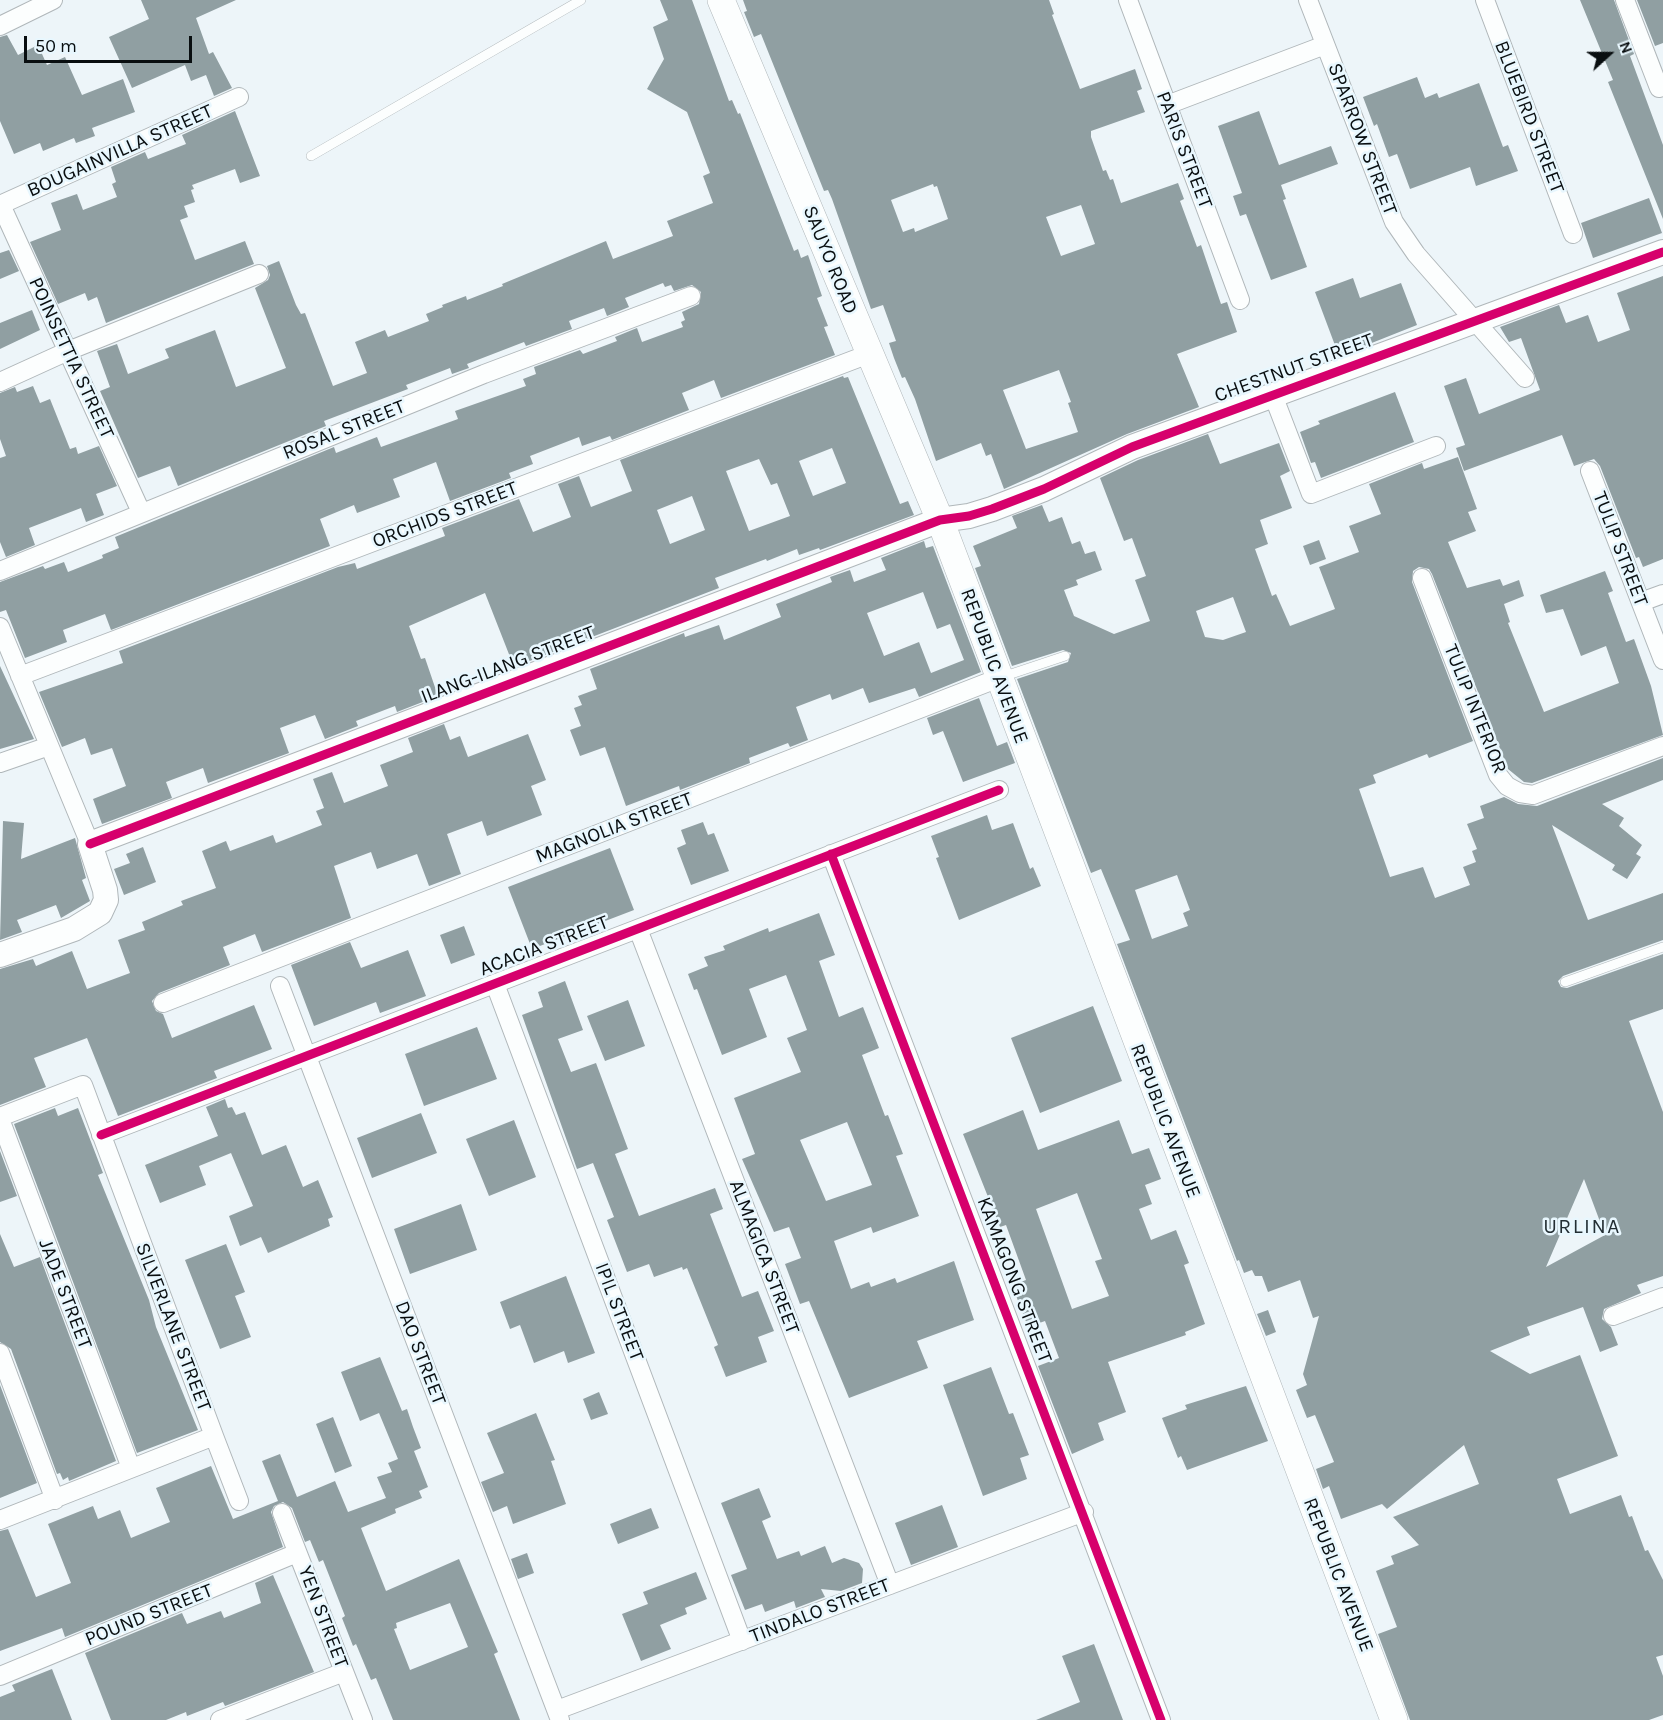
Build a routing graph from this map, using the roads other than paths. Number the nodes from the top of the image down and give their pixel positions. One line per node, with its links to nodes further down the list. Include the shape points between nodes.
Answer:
1 (54, 0): 8 (street)
2 (580, 0): 13 (lane)
3 (721, 0): 22 (main road, SAUYO ROAD)
4 (1128, 0): 12 (street, PARIS STREET)
5 (1308, 0): 9 (street, SPARROW STREET)
6 (1485, 0): 15 (street, BLUEBIRD STREET)
7 (1625, 0): 10 (street, via 1659,88)
8 (0, 26)
9 (1325, 45): 12 (street); 20 (street, SPARROW STREET, via 1394,222)
10 (1663, 87)
11 (239, 97): 14 (street, BOUGAINVILLA STREET)
12 (1167, 105): 19 (street, PARIS STREET)
13 (311, 156)
14 (1, 205): 21 (street, POINSETTIA STREET)
15 (1574, 234)
16 (1663, 252): 20 (street, CHESTNUT STREET)
17 (260, 274): 21 (street)
18 (691, 296): 28 (street, ROSAL STREET)
19 (1240, 300)
20 (1473, 320): 23 (street, SPARROW STREET); 25 (street, CHESTNUT STREET)
21 (68, 351): 24 (street); 28 (street, POINSETTIA STREET)
22 (869, 354): 29 (main road, SAUYO ROAD); 37 (street, ORCHIDS STREET)
23 (1525, 378)
24 (0, 382)
25 (1273, 395): 26 (street, via 1311,494); 29 (street, CHESTNUT STREET, via 1132,447 992,509)
26 (1436, 446)
27 (1590, 471): 33 (street, TULIP STREET)
28 (141, 512): 30 (street, ROSAL STREET)
29 (940, 520): 38 (main road, REPUBLIC AVENUE); 43 (street, ILANG-ILANG STREET)
30 (0, 571)
31 (1422, 578): 40 (street, TULIP INTERIOR, via 1498,775 1507,786 1533,795)
32 (1663, 594): 33 (street)
33 (1641, 602): 36 (street, TULIP STREET)
34 (0, 627): 37 (street)
35 (1065, 656): 38 (lane, MAGNOLIA STREET)
36 (1663, 660)
37 (20, 676): 39 (street)
38 (999, 678): 51 (street, MAGNOLIA STREET); 71 (main road, REPUBLIC AVENUE)
39 (49, 746): 41 (street); 43 (street)
40 (1663, 746)
41 (0, 763)
42 (999, 790): 44 (street, ACACIA STREET)
43 (90, 844): 47 (street, via 104,881 104,908 91,921 74,929)
44 (831, 854): 45 (street, ACACIA STREET); 62 (street, KAMAGONG STREET)
45 (638, 929): 49 (street, ACACIA STREET); 66 (street, ALMAGICA STREET)
46 (1663, 947): 48 (lane)
47 (0, 955)
48 (1565, 982)
49 (495, 984): 52 (street, ACACIA STREET); 67 (street, IPIL STREET)
50 (280, 986): 52 (street, DAO STREET)
51 (163, 1003)
52 (306, 1055): 54 (street, ACACIA STREET); 70 (street, DAO STREET)
53 (0, 1118): 54 (street, SILVERLANE STREET, via 83,1085); 59 (street, JADE STREET)
54 (101, 1135): 58 (street, SILVERLANE STREET)
55 (1663, 1297): 56 (street)
56 (1613, 1316)
57 (0, 1353): 60 (street)
58 (214, 1436): 59 (street, SILVERLANE STREET); 61 (street)
59 (130, 1468): 60 (street, SILVERLANE STREET)
60 (55, 1500): 64 (street, SILVERLANE STREET)
61 (238, 1501)
62 (1084, 1512): 66 (street, TINDALO STREET); 74 (street, KAMAGONG STREET)
63 (282, 1514): 65 (street, YEN STREET)
64 (0, 1520)
65 (297, 1553): 68 (street, YEN STREET); 69 (street, POUND STREET)
66 (890, 1585): 67 (street, TINDALO STREET)
67 (742, 1641): 70 (street, TINDALO STREET)
68 (344, 1672): 72 (street); 73 (street, YEN STREET)
69 (0, 1676)
70 (559, 1715)
71 (1389, 1719)
72 (220, 1720)
73 (363, 1720)
74 (1161, 1720)

